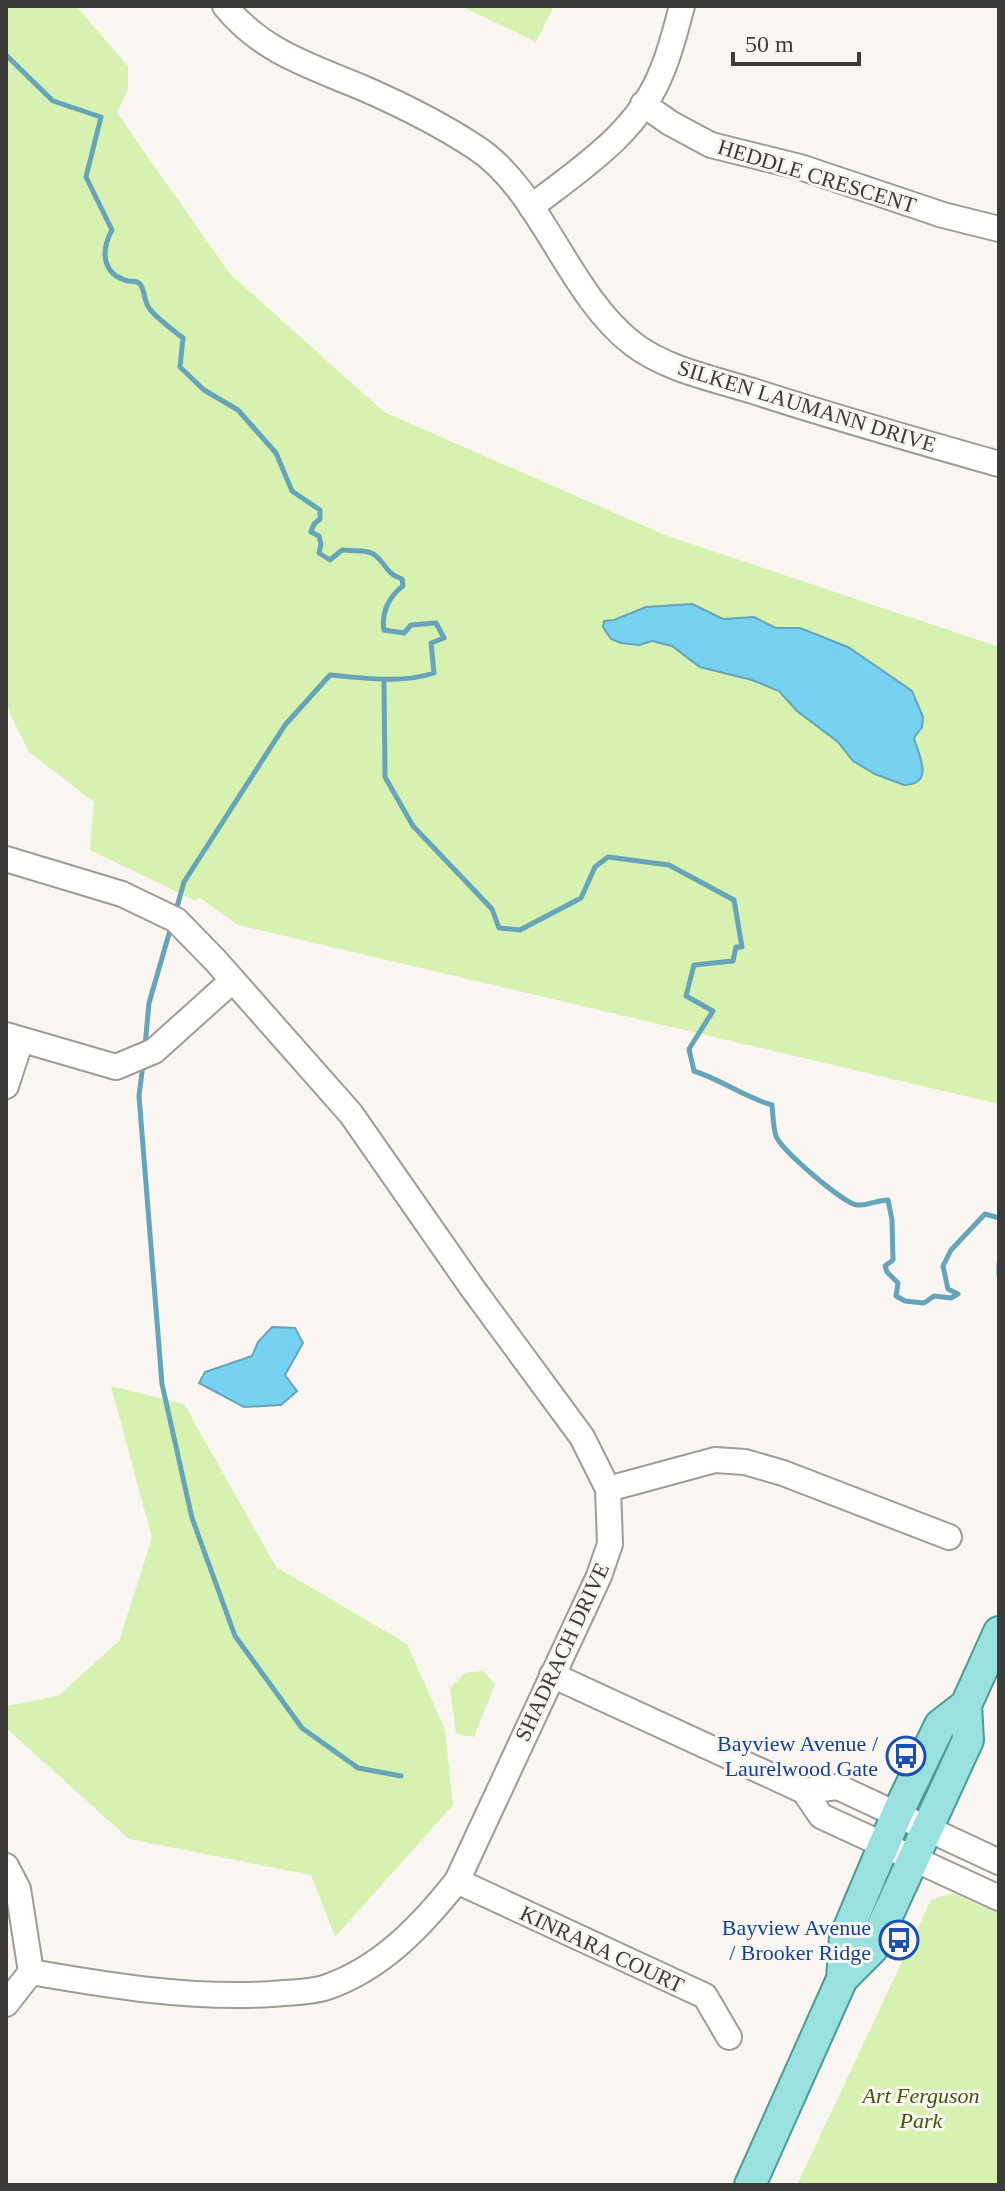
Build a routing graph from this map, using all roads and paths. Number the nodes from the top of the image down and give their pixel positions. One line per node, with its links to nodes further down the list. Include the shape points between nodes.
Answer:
1 (225, 6): 4 (street, SILKEN LAUMANN DRIVE, via 271,49 435,122 478,148)
2 (682, 6): 3 (street, via 662,73)
3 (643, 104): 4 (street, via 603,153); 5 (street, HEDDLE CRESCENT, via 711,145)
4 (531, 207): 6 (street, SILKEN LAUMANN DRIVE, via 593,304 633,344 657,358 812,411)
5 (999, 229)
6 (999, 464)
7 (6, 859): 8 (street, SHADRACH DRIVE, via 122,894 176,920)
8 (233, 980): 9 (street, via 154,1051 116,1067); 11 (street, SHADRACH DRIVE, via 351,1114 582,1437)
9 (14, 1037): 10 (street)
10 (6, 1086)
11 (608, 1489): 12 (street, via 715,1460 745,1462); 14 (street, SHADRACH DRIVE, via 610,1544)
12 (949, 1537)
13 (999, 1632): 15 (main road)
14 (552, 1675): 16 (street); 23 (street, SHADRACH DRIVE)
15 (966, 1705): 17 (main road, via 940,1725); 18 (main road, via 968,1740)
16 (804, 1791): 17 (street, via 838,1787); 19 (street, via 821,1816)
17 (897, 1814): 18 (street); 19 (main road)
18 (927, 1829): 20 (main road); 21 (street)
19 (884, 1844): 20 (street); 26 (main road, via 845,1937)
20 (914, 1858): 24 (street); 26 (main road, via 872,1949)
21 (999, 1862)
22 (6, 1866): 25 (street, via 18,1889)
23 (457, 1881): 25 (street, SHADRACH DRIVE, via 391,1952 326,1987 233,1996 136,1990); 28 (street, KINRARA COURT, via 705,1996)
24 (999, 1898)
25 (31, 1972): 27 (street)
26 (842, 1979): 29 (main road)
27 (6, 2004)
28 (729, 2037)
29 (750, 2185)

